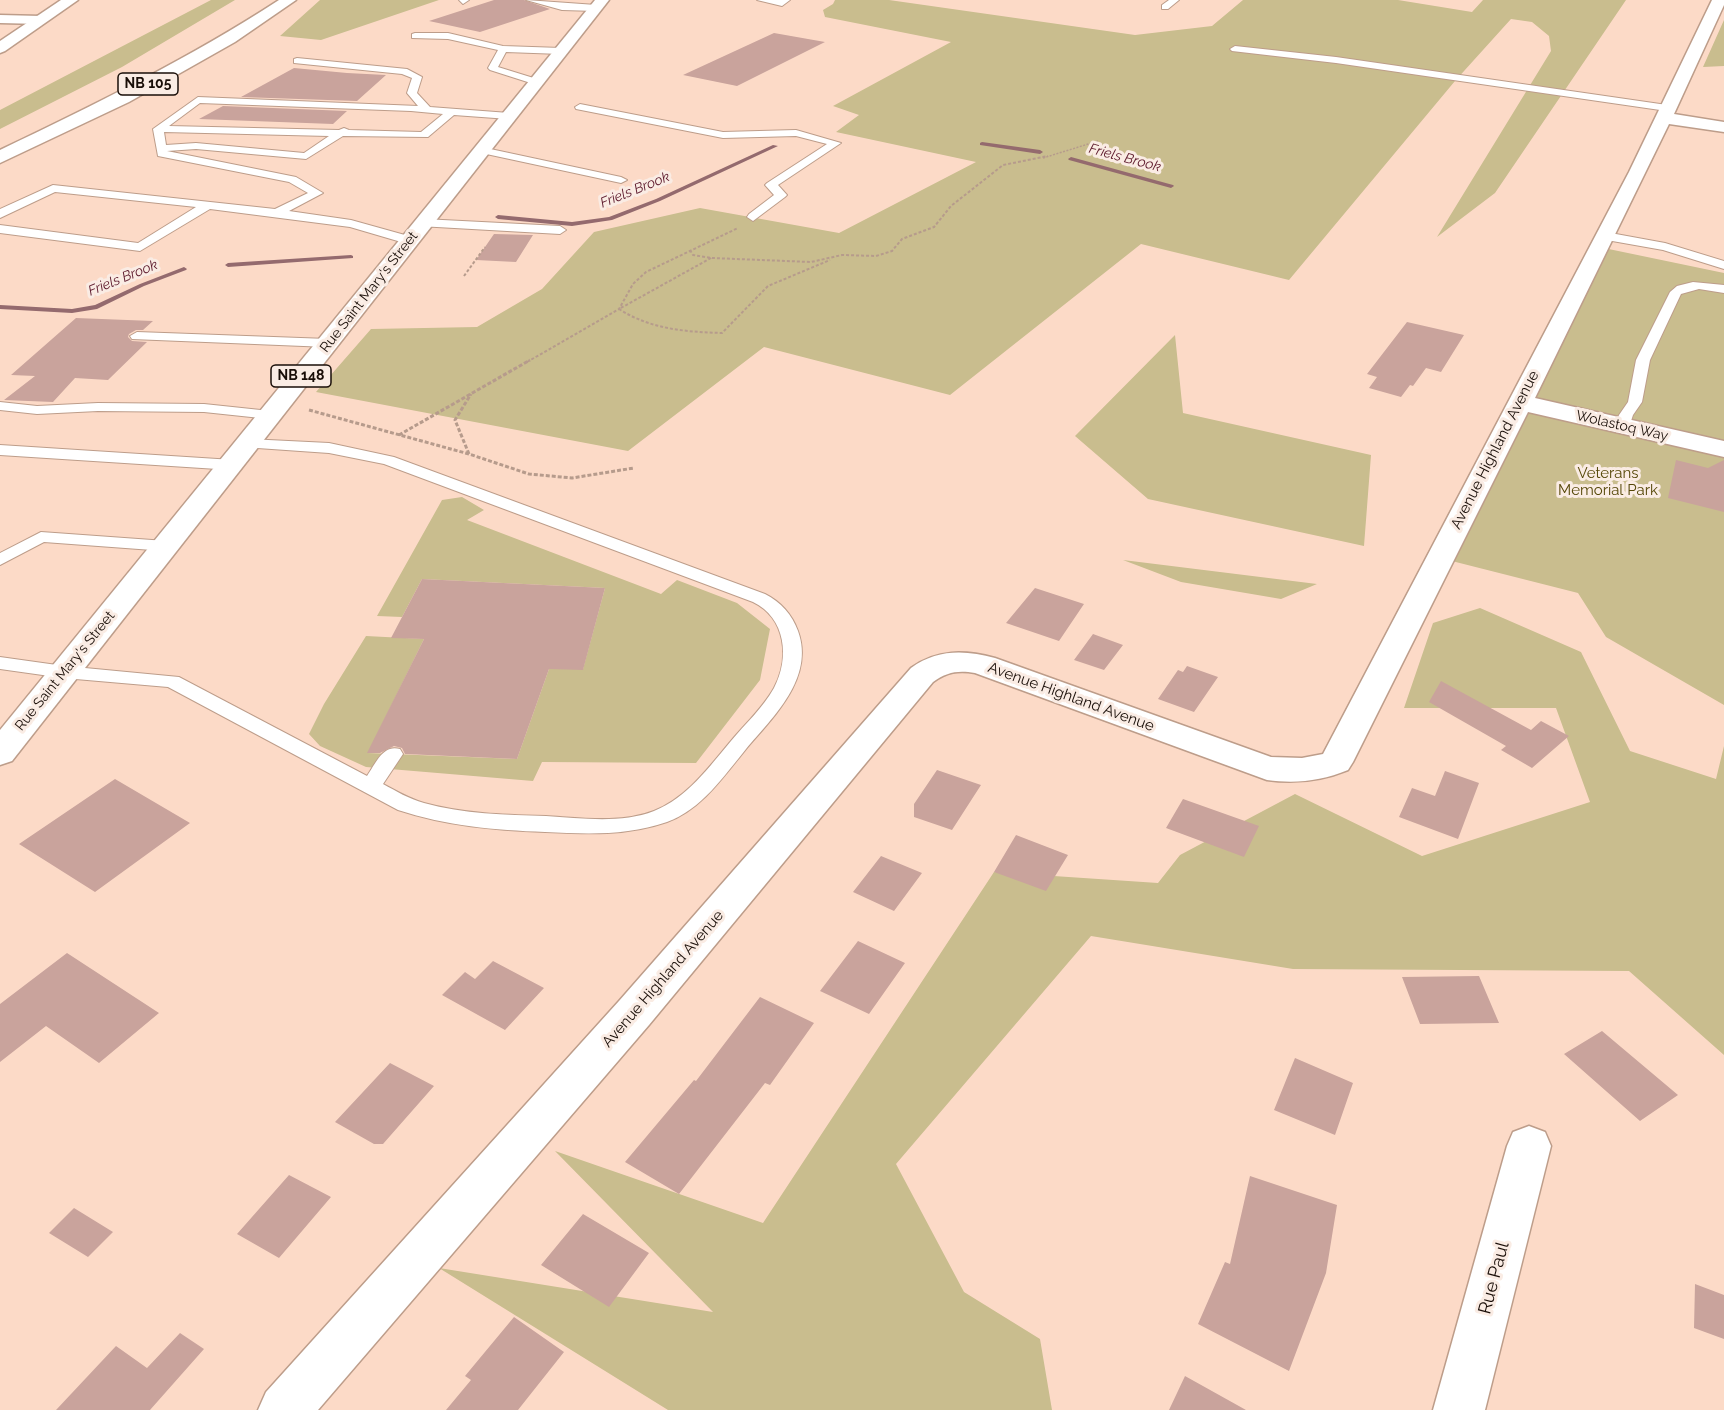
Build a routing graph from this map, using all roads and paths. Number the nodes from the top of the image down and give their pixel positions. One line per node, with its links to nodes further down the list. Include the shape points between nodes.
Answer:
1 (71, 0): 12 (main road)
2 (264, 0): 30 (main road, NB 105, via 104,93)
3 (289, 0): 33 (main road, NB 105, via 230,39 123,98)
4 (530, 0): 9 (lane, via 562,7)
5 (761, 0): 6 (lane)
6 (786, 0)
7 (1174, 0): 10 (lane)
8 (1719, 0): 24 (main road, Avenue Highland Avenue)
9 (599, 4): 17 (main road, Rue Saint Mary's Street / NB 148)
10 (1165, 7)
11 (0, 19): 12 (main road)
12 (41, 20): 14 (main road)
13 (415, 36): 15 (lane, via 448,36)
14 (0, 48)
15 (503, 49): 17 (lane); 19 (lane, via 493,68)
16 (1235, 49): 24 (lane, via 1336,60)
17 (561, 51): 19 (main road, Rue Saint Mary's Street / NB 148)
18 (297, 61): 22 (lane, via 404,71 417,77 412,93)
19 (537, 82): 25 (main road, Rue Saint Mary's Street / NB 148)
20 (382, 107): 22 (lane); 27 (lane, via 198,100); 28 (lane)
21 (580, 107): 38 (lane, via 723,135 796,133 836,143 771,185 781,195)
22 (427, 109): 23 (lane)
23 (452, 111): 25 (lane); 28 (lane, via 424,135)
24 (1665, 113): 26 (main road); 43 (main road, Avenue Highland Avenue)
25 (509, 116): 32 (main road, Rue Saint Mary's Street / NB 148)
26 (1724, 127)
27 (158, 129): 28 (lane); 31 (lane)
28 (342, 132): 31 (lane, via 306,156 196,146)
29 (1098, 141): 45 (path, via 1003,165 951,206 934,227 902,239 892,251 876,256)
30 (0, 142)
31 (162, 148): 36 (lane, via 162,154 292,179 317,193)
32 (481, 150): 34 (lane); 42 (main road, Rue Saint Mary's Street / NB 148)
33 (0, 157)
34 (621, 180)
35 (208, 205): 36 (lane); 37 (lane, via 53,188); 40 (lane, via 140,247)
36 (277, 213): 42 (lane)
37 (0, 214)
38 (753, 218): 44 (path, via 724,237)
39 (498, 227): 41 (lane); 42 (lane); 48 (path)
40 (0, 229)
41 (560, 230)
42 (416, 232): 52 (main road, Rue Saint Mary's Street / NB 148)
43 (1605, 236): 47 (lane); 54 (main road, Avenue Highland Avenue)
44 (690, 250): 46 (path, via 693,255); 50 (path, via 669,258 634,281)
45 (842, 255): 46 (path, via 811,262); 50 (path, via 768,286 722,333 694,333 633,319)
46 (712, 258): 50 (path)
47 (1724, 265)
48 (464, 276)
49 (1724, 288): 57 (lane, via 1695,285 1676,292 1643,360 1635,402)
50 (619, 309): 53 (path)
51 (137, 336): 52 (lane)
52 (328, 343): 56 (main road, Rue Saint Mary's Street / NB 148)
53 (471, 393): 58 (path); 62 (path, via 455,420)
54 (1520, 402): 57 (main road, Wolastoq Way); 73 (main road, Avenue Highland Avenue, via 1336,762 1294,772 1267,768 984,665 950,661 933,666)
55 (0, 406): 56 (lane, via 37,410 204,408)
56 (270, 415): 58 (path, via 306,409); 59 (main road, Rue Saint Mary's Street / NB 148)
57 (1623, 427): 60 (main road, Wolastoq Way)
58 (399, 435): 62 (path)
59 (249, 444): 63 (main road, Rue Saint Mary's Street / NB 148); 71 (lane, via 329,448 395,462 743,591 768,603 786,621 792,639 792,659 788,680 777,700 692,798 663,815 605,827 471,822 415,809)
60 (1724, 449)
61 (0, 450): 63 (lane)
62 (469, 454): 64 (path, via 529,474 572,478)
63 (233, 465): 65 (main road, Rue Saint Mary's Street / NB 148)
64 (634, 468)
65 (166, 546): 66 (lane, via 41,537); 68 (main road, Rue Saint Mary's Street / NB 148)
66 (0, 560)
67 (1, 663): 68 (lane)
68 (64, 672): 69 (main road, Rue Saint Mary's Street / NB 148); 71 (lane, via 172,681)
69 (0, 753)
70 (393, 754): 71 (lane)
71 (370, 787)
72 (1529, 1146): 74 (main road, Rue Paul)
73 (284, 1410)
74 (1459, 1410)

